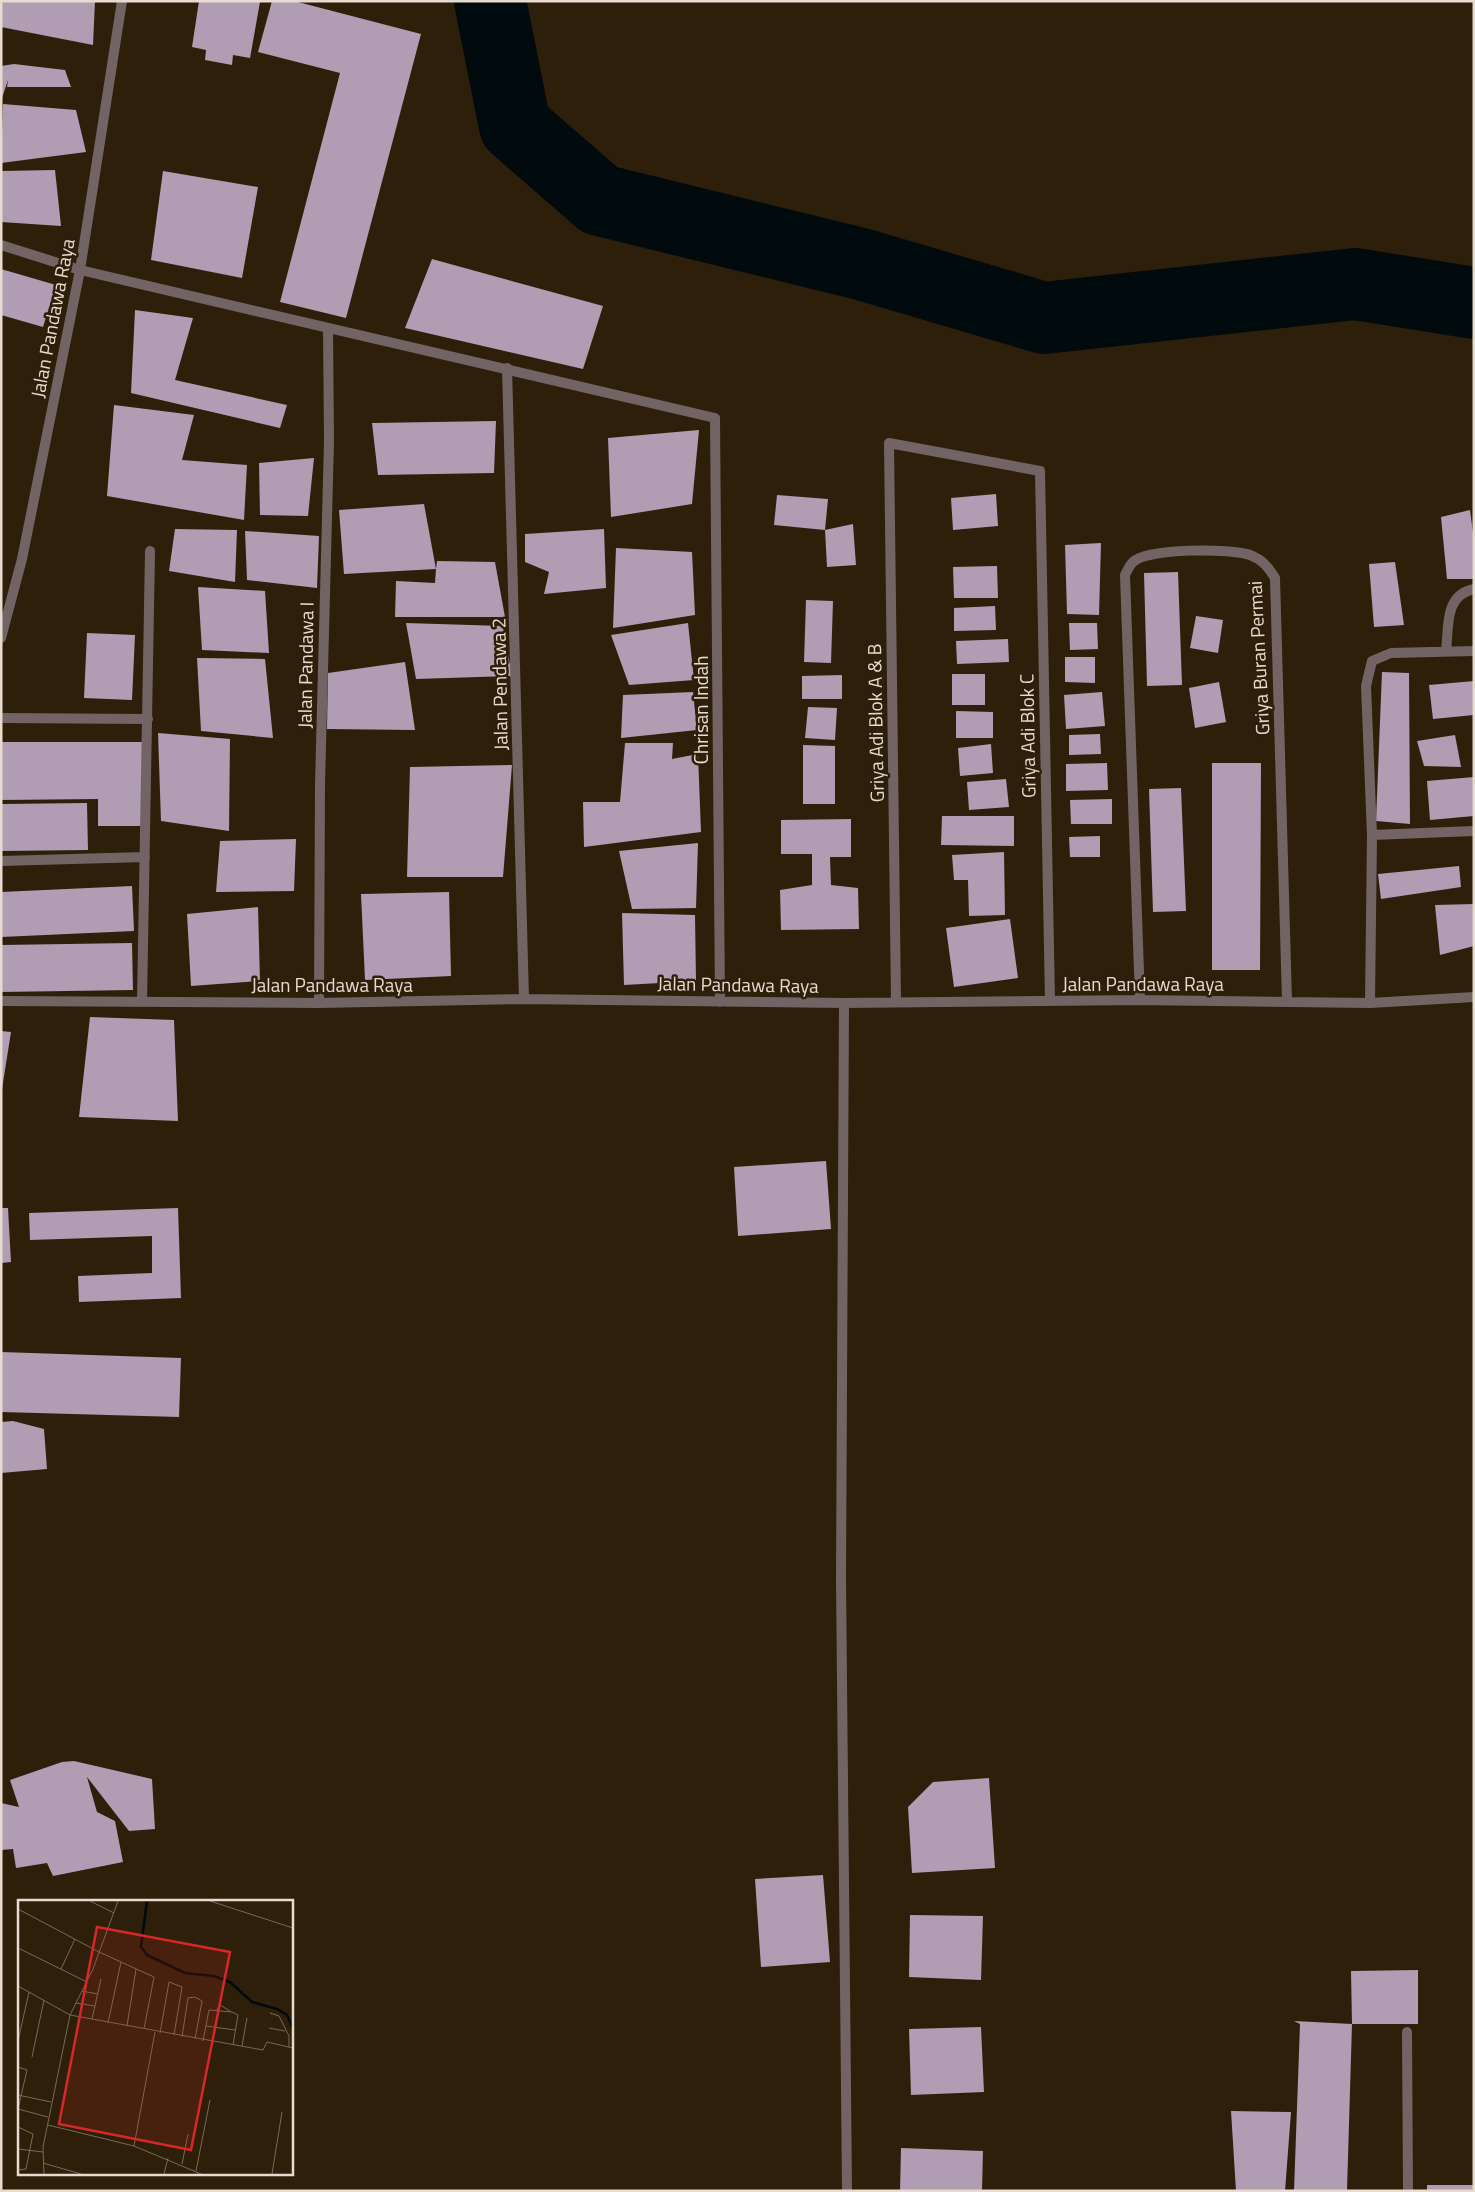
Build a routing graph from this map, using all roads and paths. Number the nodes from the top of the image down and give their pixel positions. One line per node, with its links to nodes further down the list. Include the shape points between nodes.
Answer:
1 (122, 1): 3 (street, Jalan Pandawa Raya)
2 (1, 245): 3 (street)
3 (80, 270): 4 (street); 9 (street, Jalan Pandawa Raya, via 22,559)
4 (328, 328): 5 (street); 28 (street, Jalan Pandawa I, via 329,441 320,774)
5 (507, 368): 20 (street, Jalan Pendawa 2); 26 (street, Chrisan Indah, via 715,418)
6 (1040, 471): 23 (street, Griya Adi Blok C); 27 (street, Griya Adi Blok A & B, via 889,443)
7 (150, 551): 14 (street)
8 (1474, 589): 11 (street, via 1463,591 1452,602)
9 (5, 609): 10 (street, Jalan Pandawa Raya)
10 (1, 638)
11 (1446, 651): 12 (street); 16 (street, via 1391,653 1372,661 1366,686)
12 (1474, 652)
13 (1, 718): 14 (street)
14 (148, 719): 17 (street)
15 (1474, 831): 16 (street)
16 (1372, 835): 30 (street)
17 (146, 857): 18 (street); 25 (street)
18 (1, 861)
19 (1474, 997): 30 (street, Jalan Pandawa Raya)
20 (524, 999): 26 (street, Jalan Pandawa Raya); 28 (street, Jalan Pandawa Raya)
21 (1140, 1000): 23 (street, Jalan Pandawa Raya); 24 (street, Jalan Pandawa Raya); 24 (street, Griya Buran Permai, via 1125,576 1133,561 1149,555 1198,550 1249,555 1266,563 1275,578)
22 (1, 1001): 25 (street, Jalan Pandawa Raya)
23 (1050, 1001): 27 (street, Jalan Pandawa Raya)
24 (1287, 1001): 30 (street, Jalan Pandawa Raya)
25 (142, 1002): 28 (street, Jalan Pandawa Raya)
26 (720, 1002): 29 (street, Jalan Pandawa Raya)
27 (896, 1002): 29 (street, Jalan Pandawa Raya)
28 (319, 1003)
29 (844, 1003): 32 (street, via 841,1578)
30 (1370, 1003)
31 (1407, 2032): 33 (street)
32 (847, 2191)
33 (1408, 2191)

